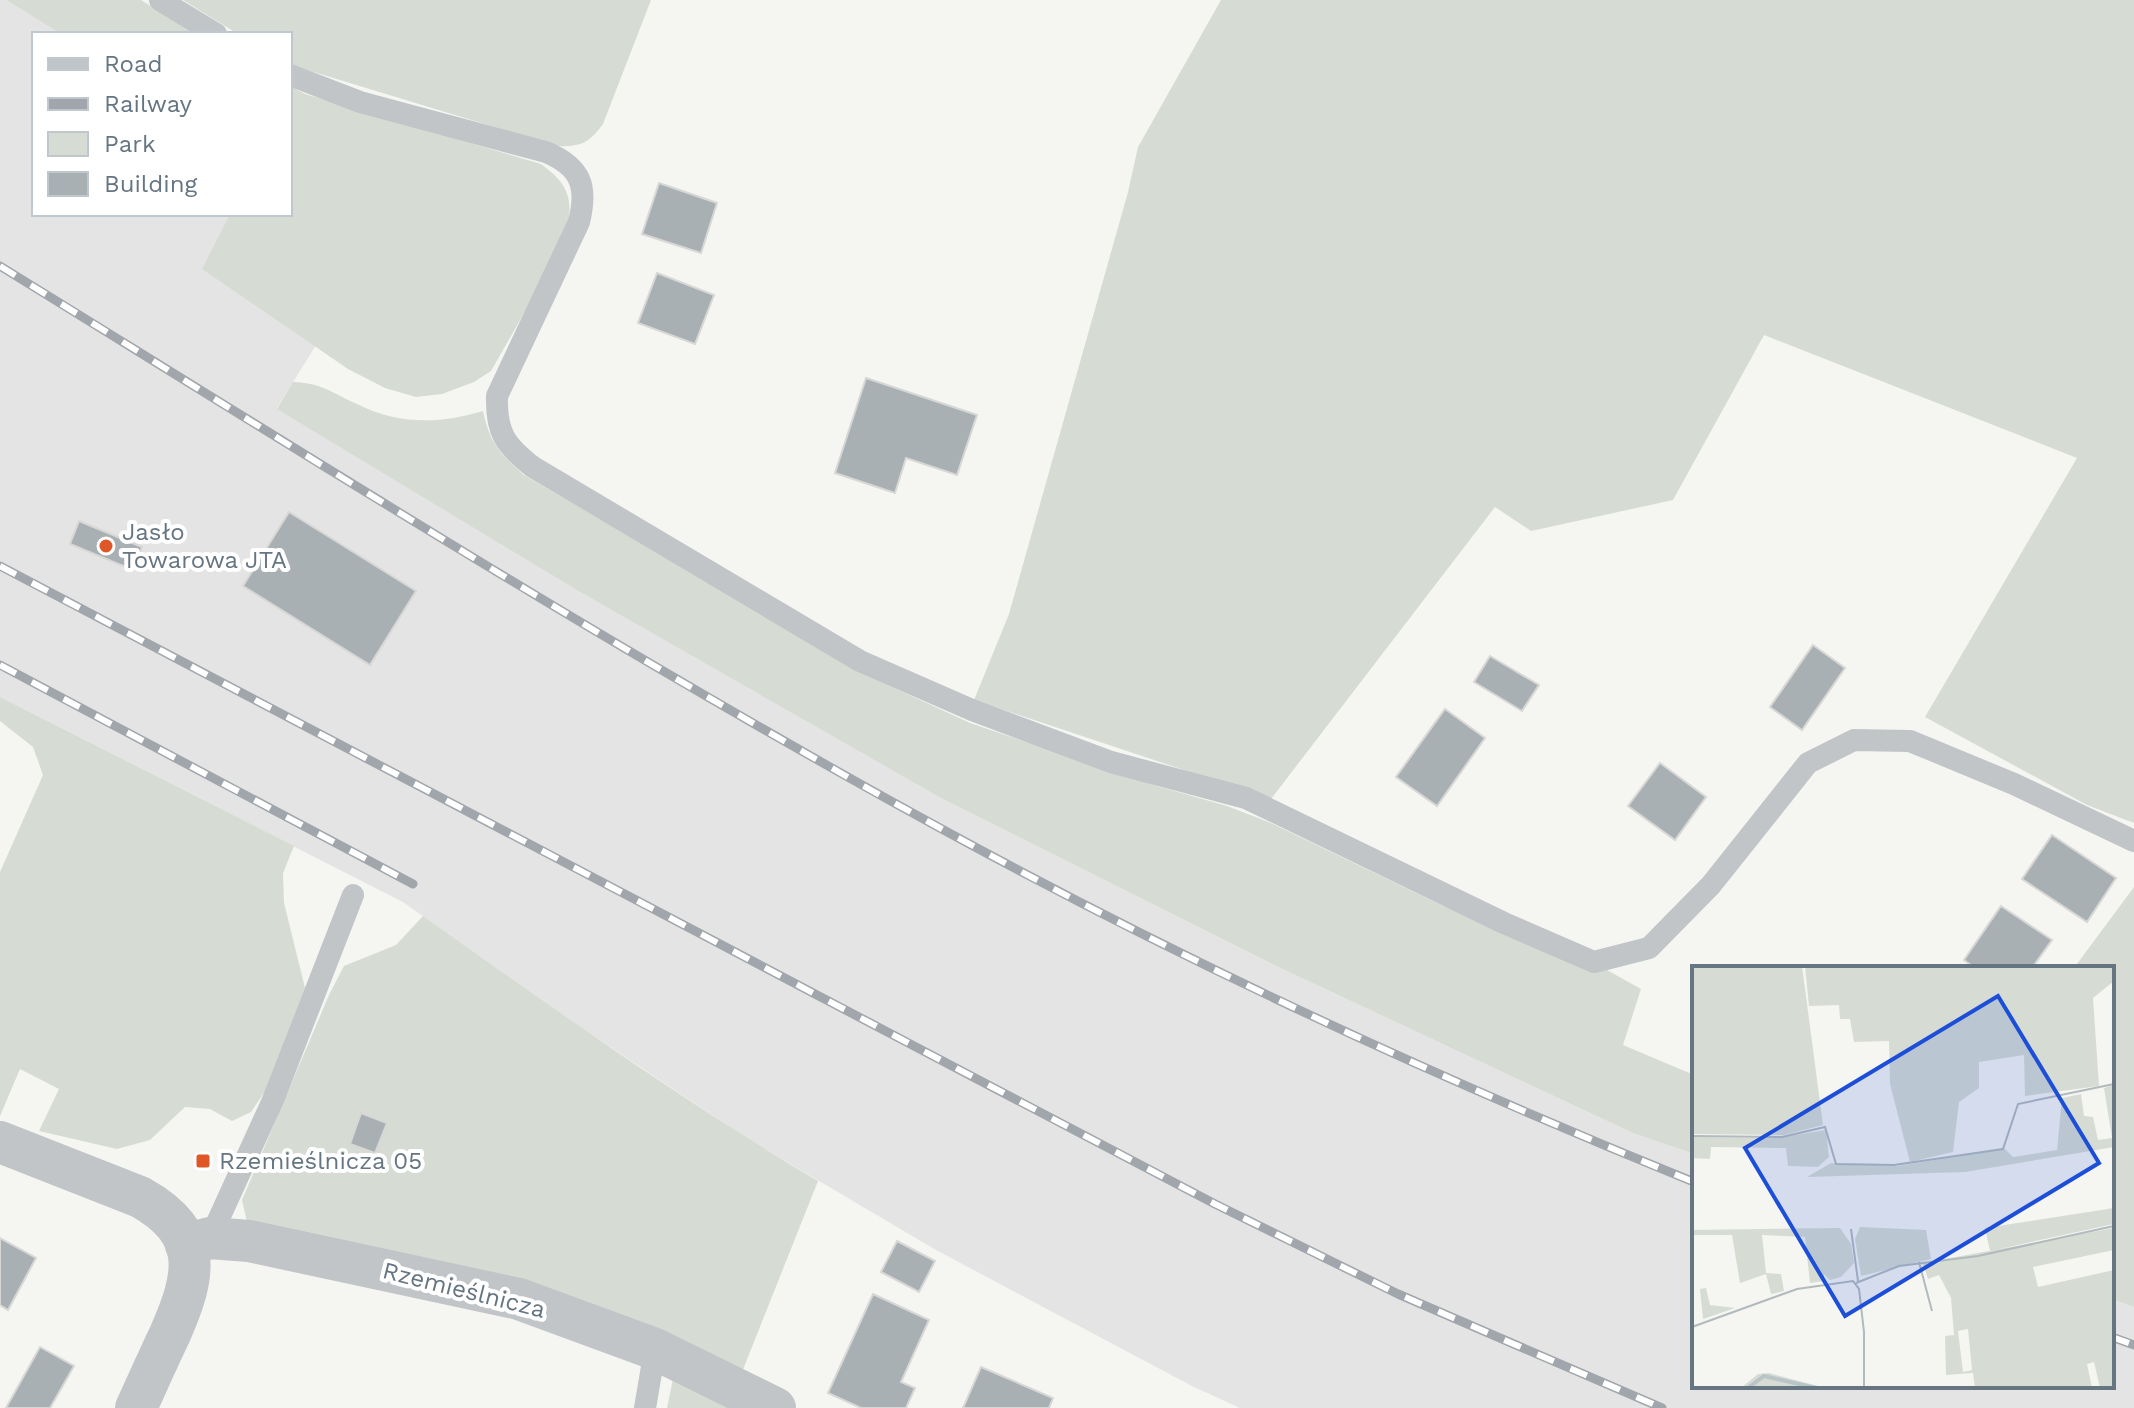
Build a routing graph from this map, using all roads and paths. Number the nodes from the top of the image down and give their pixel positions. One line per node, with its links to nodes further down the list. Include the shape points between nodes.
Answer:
1 (160, 0): 2 (lane)
2 (213, 32)
3 (292, 76): 4 (lane, via 360,102 546,152 574,168 583,197 579,222 497,396 497,418 510,448 533,467 860,661 962,706 1111,762 1246,798 1594,962 1649,948 1711,885 1808,763 1854,740 1910,741)
4 (2134, 841)
5 (353, 895): 7 (lane, via 273,1100)
6 (0, 1142): 7 (street, via 140,1197)
7 (193, 1240): 8 (street, Rzemieślnicza, via 249,1241 519,1299); 9 (street, via 186,1298)
8 (655, 1349): 10 (lane); 11 (street, Rzemieślnicza)
9 (136, 1408)
10 (645, 1408)
11 (775, 1408)

